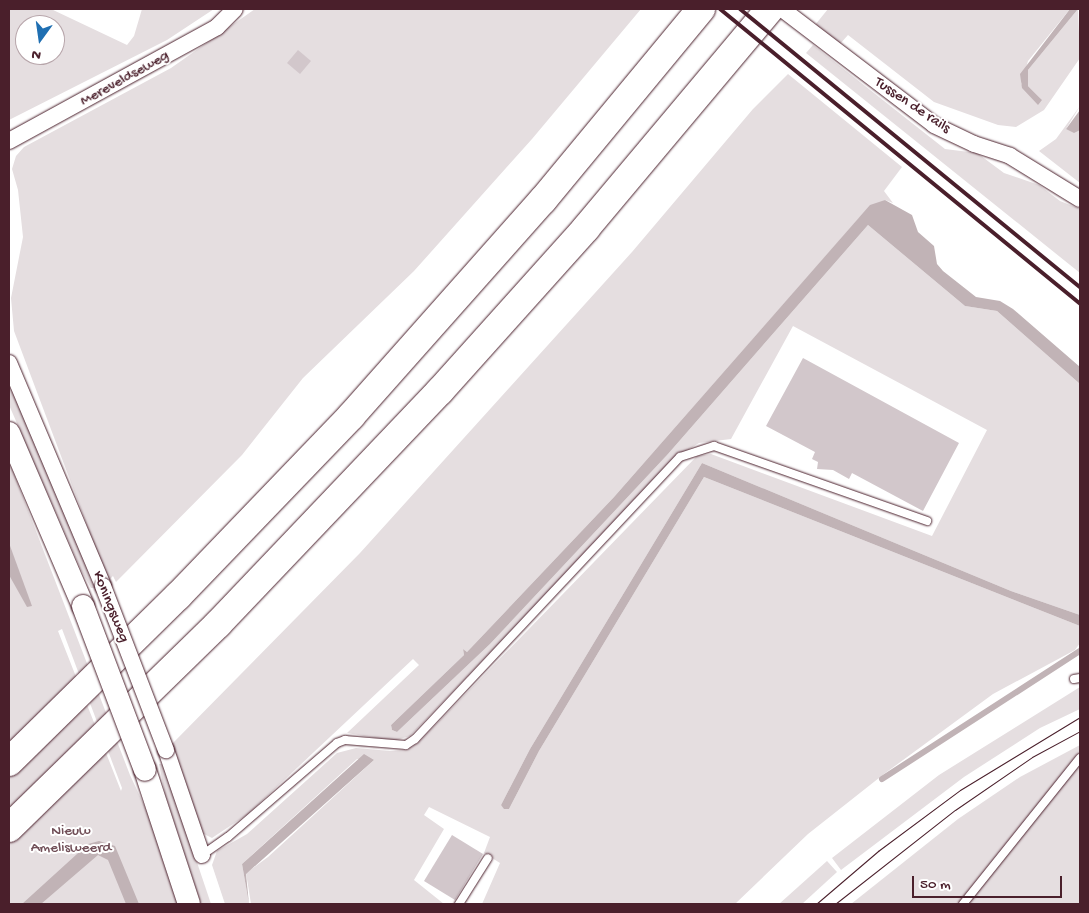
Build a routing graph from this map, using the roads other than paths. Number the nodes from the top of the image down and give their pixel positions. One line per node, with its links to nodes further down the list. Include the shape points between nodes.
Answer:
1 (235, 9): 5 (street, Mereveldseweg, via 217,27)
2 (701, 9): 11 (highway, via 543,200 351,416 178,596)
3 (770, 9): 12 (highway, via 586,228 433,398 218,624)
4 (782, 9): 6 (street, Tussen de rails, via 934,125 1010,156)
5 (9, 141)
6 (1080, 199)
7 (9, 363): 13 (street, Koningsweg, bridge, via 102,586 166,750)
8 (9, 433): 15 (main road, Koningsweg, bridge, via 84,606 145,770)
9 (928, 521): 13 (lane, via 714,446 680,457 414,739 406,745 345,740 337,743 228,837)
10 (1080, 758): 17 (lane)
11 (9, 762)
12 (9, 828)
13 (202, 855)
14 (488, 858): 16 (lane)
15 (189, 904)
16 (459, 904)
17 (963, 904)

